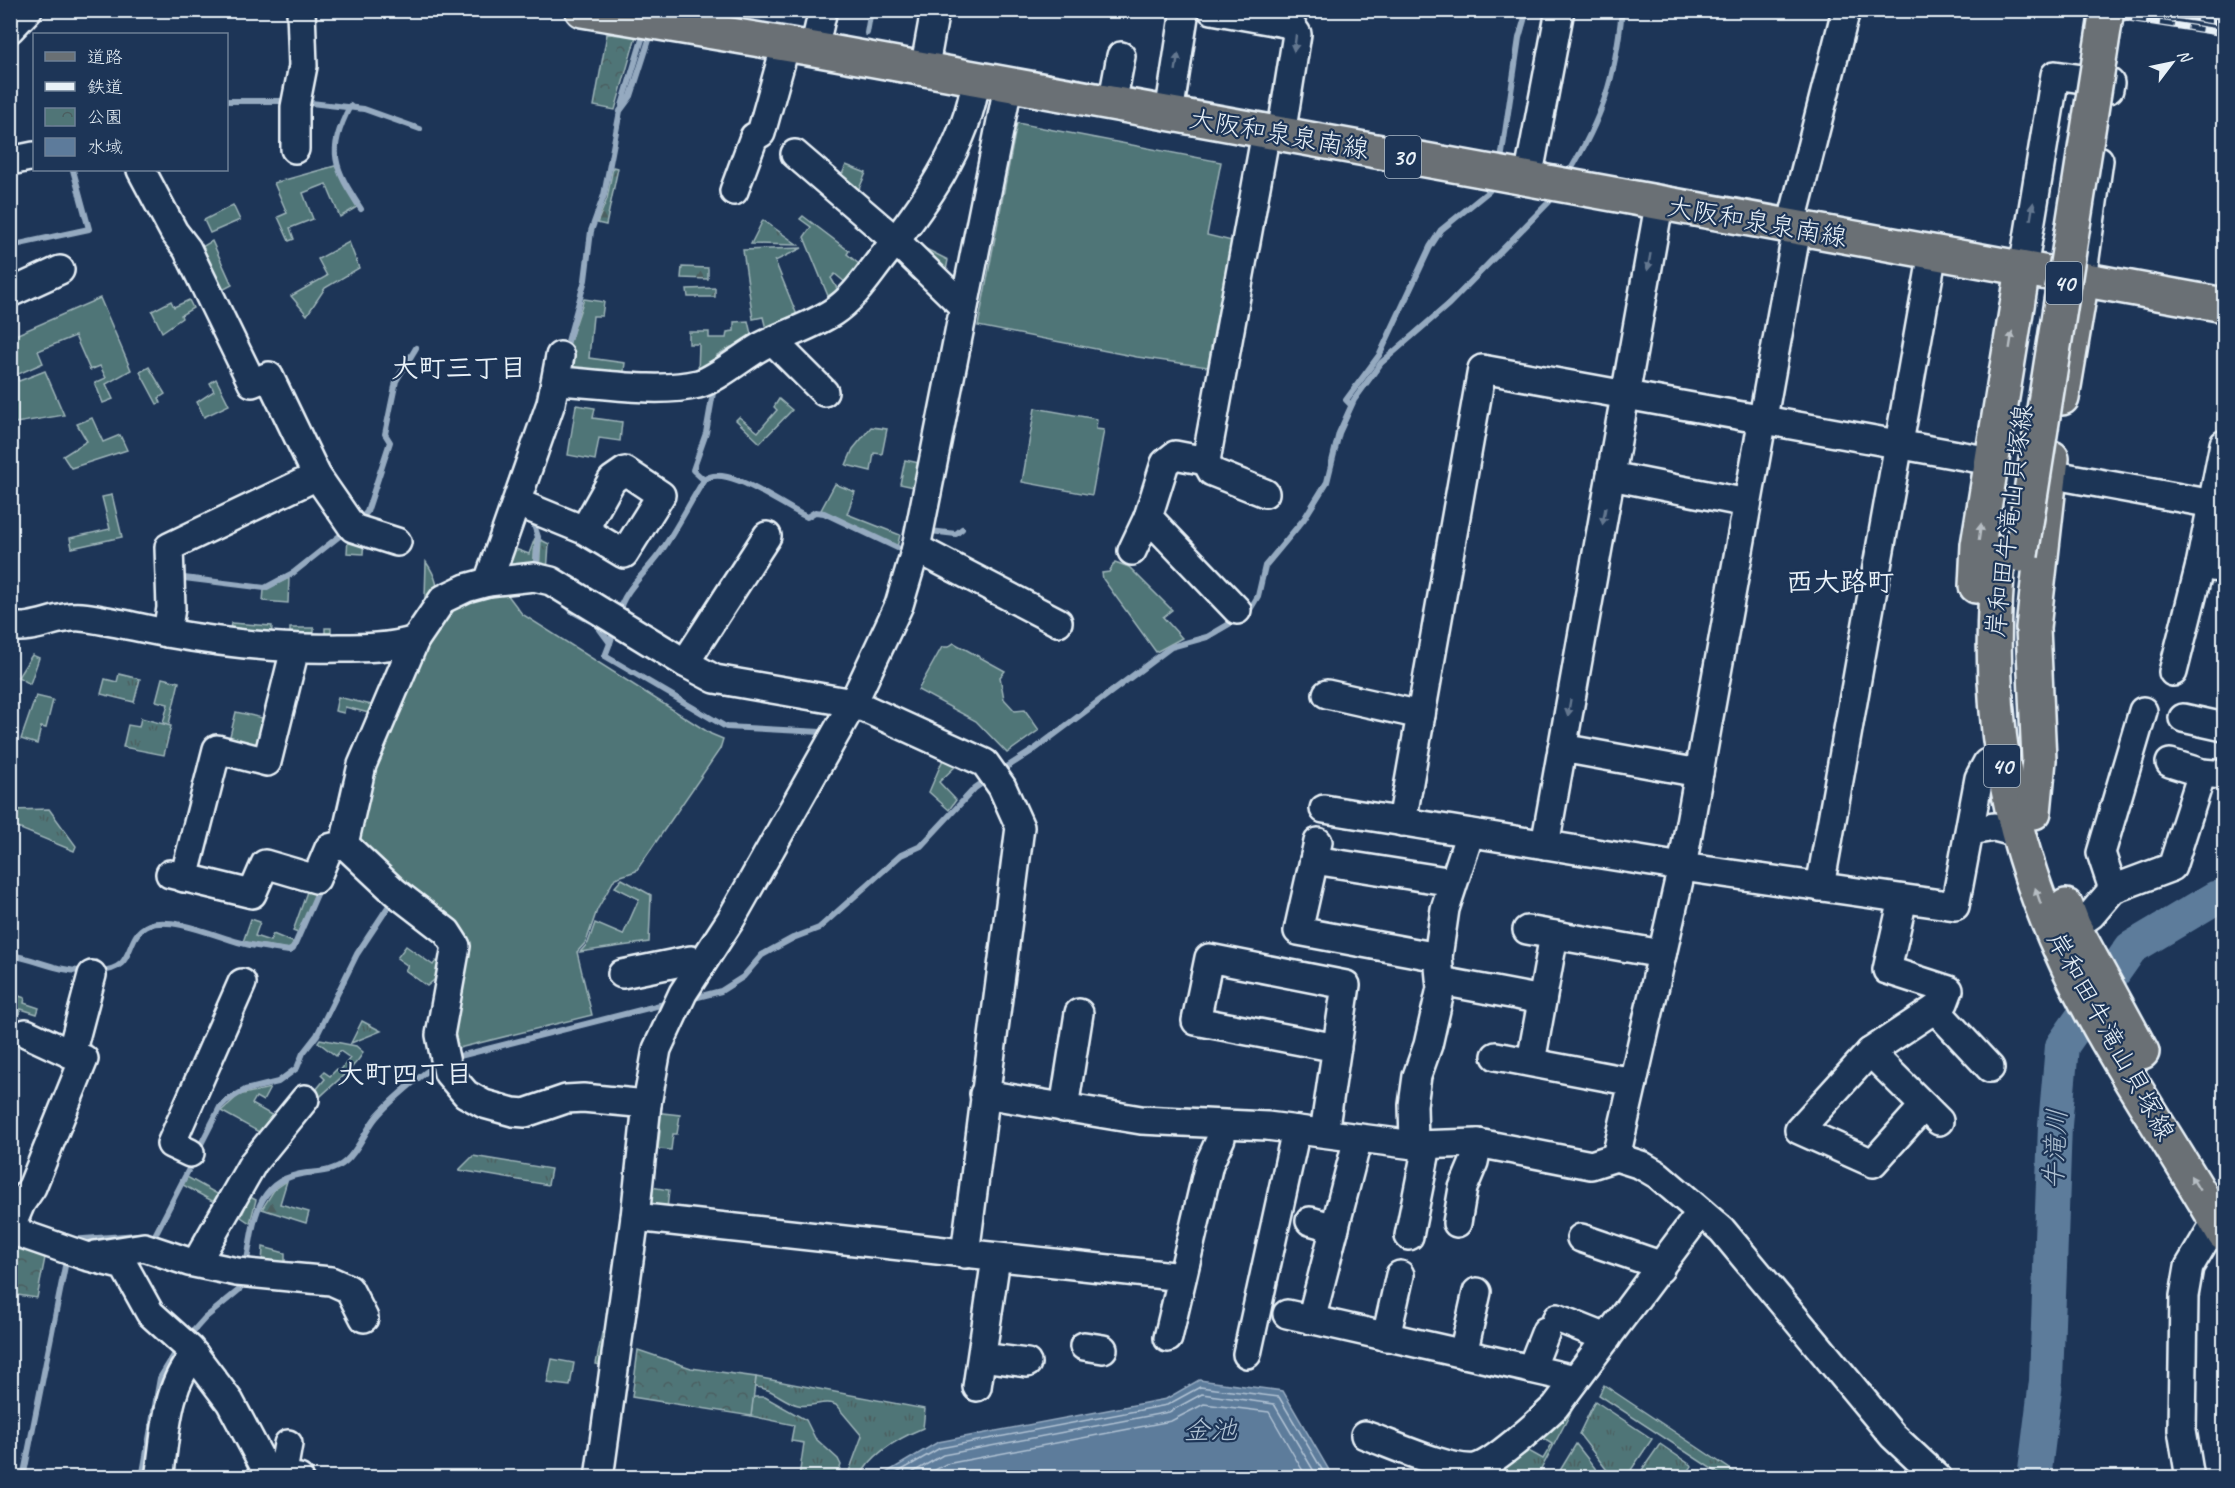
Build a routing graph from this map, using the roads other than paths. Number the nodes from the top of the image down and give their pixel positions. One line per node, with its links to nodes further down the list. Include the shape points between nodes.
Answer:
1 (28, 10): 12 (street)
2 (301, 10): 21 (street, via 310,66 295,107)
3 (582, 10): 13 (main road, 大阪和泉泉南線 / 30)
4 (823, 10): 13 (street)
5 (935, 10): 15 (street)
6 (1185, 10): 19 (street, one-way to 6)
7 (1212, 10): 20 (street, one-way to 20, via 1290,24 1297,34)
8 (1560, 10): 26 (street)
9 (1846, 10): 29 (street, via 1795,210)
10 (2084, 10): 59 (main road, 岸和田牛滝山貝塚線 / 40)
11 (2107, 10): 59 (main road, 岸和田牛滝山貝塚線 / 40, bridge)
12 (10, 28)
13 (800, 47): 15 (main road, 大阪和泉泉南線 / 30); 27 (street, via 761,133 754,137)
14 (1121, 56): 18 (street)
15 (924, 71): 16 (main road, 大阪和泉泉南線 / 30)
16 (976, 80): 17 (main road, 大阪和泉泉南線 / 30); 30 (street, via 971,111 953,151 917,215)
17 (1008, 86): 18 (main road, 大阪和泉泉南線 / 30); 37 (street)
18 (1112, 104): 19 (main road, 大阪和泉泉南線 / 30)
19 (1169, 114): 20 (main road, 大阪和泉泉南線 / 30)
20 (1273, 133): 26 (main road, 大阪和泉泉南線 / 30); 44 (street)
21 (300, 140)
22 (795, 154): 30 (street)
23 (33, 156): 24 (street)
24 (10, 161)
25 (142, 171): 47 (street, via 187,249 252,383 269,376)
26 (1528, 179): 28 (main road, 大阪和泉泉南線 / 30)
27 (734, 190)
28 (1659, 205): 29 (main road, 大阪和泉泉南線 / 30); 40 (street, one-way to 40)
29 (1797, 229): 31 (main road, 大阪和泉泉南線 / 30); 41 (street)
30 (896, 241): 37 (street); 38 (street, via 865,282 834,311)
31 (1933, 252): 32 (main road, 大阪和泉泉南線 / 30); 42 (street)
32 (2023, 269): 34 (main road, 大阪和泉泉南線 / 30); 34 (street, one-way to 34, via 2055,75 2110,83); 45 (main road, one-way to 32)
33 (60, 270): 35 (street)
34 (2082, 279): 36 (main road, 大阪和泉泉南線 / 30); 46 (main road)
35 (10, 293)
36 (2224, 305)
37 (963, 306): 57 (street)
38 (773, 341): 39 (street); 51 (street, via 699,384 663,387 558,368)
39 (824, 392)
40 (1625, 395): 41 (street); 48 (street); 73 (street, via 1482,369)
41 (1761, 419): 42 (street); 52 (street)
42 (1899, 444): 45 (street); 90 (street)
43 (2224, 444): 49 (street)
44 (1206, 461): 50 (street, via 1212,472); 53 (street, via 1175,455 1165,463)
45 (1991, 461): 77 (main road, one-way to 45, via 1978,705 1974,631 1978,545)
46 (2049, 474): 49 (street); 82 (main road, via 2033,628 2039,760)
47 (317, 476): 56 (street, via 353,528); 65 (street, via 253,517 169,547 171,608)
48 (1611, 476): 52 (street); 76 (street, one-way to 76)
49 (2218, 489): 60 (street)
50 (1265, 493)
51 (518, 503): 54 (street); 61 (street)
52 (1746, 503): 79 (street)
53 (1148, 517): 58 (street); 63 (street)
54 (584, 530)
55 (767, 536): 68 (street)
56 (397, 542)
57 (916, 548): 62 (street, via 998,601); 71 (street, via 899,605)
58 (1131, 551)
59 (2010, 554): 82 (main road, 岸和田牛滝山貝塚線 / 40, via 2016,591)
60 (2212, 567): 69 (street)
61 (488, 582): 66 (street, via 443,599); 68 (street, via 534,577 551,581)
62 (1046, 608)
63 (1237, 610)
64 (10, 626): 65 (street, via 34,627 55,618 79,617)
65 (167, 633): 67 (street)
66 (415, 640): 67 (street, via 375,648); 86 (street, via 362,765)
67 (295, 649): 86 (street, via 267,762 218,749 177,876 252,894 265,864 316,879 329,848)
68 (685, 663): 71 (street, via 715,679)
69 (2173, 672)
70 (1327, 694): 73 (street)
71 (854, 703): 97 (street, via 731,919); 113 (street, via 985,764 996,777 1020,828)
72 (2143, 711): 91 (street, via 2101,853)
73 (1421, 715): 83 (street)
74 (2183, 718): 75 (street)
75 (2224, 727)
76 (1562, 748): 79 (street); 87 (street)
77 (1987, 763): 82 (main road); 84 (street, via 1980,778)
78 (2170, 763): 80 (street)
79 (1699, 774): 88 (street)
80 (2213, 774): 91 (street, via 2172,867)
81 (1324, 809): 83 (street)
82 (2021, 820): 84 (street); 95 (main road, 岸和田牛滝山貝塚線 / 40)
83 (1402, 822): 85 (street)
84 (1971, 831): 92 (street, via 1955,906)
85 (1470, 833): 87 (street); 89 (street)
86 (344, 844): 115 (street, via 395,892 447,932 456,946 440,1035 456,1085 466,1094 484,1104 525,1113 566,1099)
87 (1545, 844): 88 (street)
88 (1682, 867): 90 (street); 96 (street)
89 (1453, 882): 98 (street, via 1445,909); 98 (street, via 1316,851 1298,931)
90 (1820, 887): 92 (street)
91 (2113, 889): 95 (street, via 2091,915)
92 (1903, 899): 103 (street, via 1887,970 1949,990 1944,1003)
93 (1527, 930): 94 (street)
94 (1554, 935): 96 (street); 102 (street)
95 (2076, 948): 126 (main road, 岸和田牛滝山貝塚線 / 40, via 2128,1051)
96 (1662, 954): 112 (street)
97 (699, 967): 99 (street, via 691,960); 115 (street, via 657,1049)
98 (1440, 969): 102 (street); 122 (street, via 1437,1012 1417,1076 1413,1105)
99 (622, 974)
100 (92, 975): 108 (street)
101 (242, 983): 123 (street, via 171,1144)
102 (1542, 1000): 110 (street)
103 (1935, 1009): 107 (street); 111 (street)
104 (1079, 1013): 116 (street)
105 (26, 1034): 108 (street)
106 (1337, 1048): 106 (street, via 1196,1021 1209,958 1346,985); 119 (street)
107 (1870, 1052): 107 (street, via 1931,1114 1873,1163 1799,1130)
108 (71, 1054): 129 (street, via 84,1059 32,1187)
109 (1496, 1056): 110 (street)
110 (1531, 1062): 112 (street)
111 (1990, 1068)
112 (1633, 1082): 124 (street)
113 (984, 1094): 116 (street); 132 (street)
114 (305, 1099): 135 (street, via 253,1163)
115 (647, 1104): 127 (street)
116 (1064, 1108): 117 (street, via 1141,1120 1190,1114)
117 (1219, 1124): 118 (street); 138 (street, via 1221,1138 1209,1164 1202,1232)
118 (1296, 1130): 119 (street); 145 (street)
119 (1324, 1133): 120 (street)
120 (1358, 1138): 122 (street); 141 (street, via 1322,1224 1299,1317)
121 (1478, 1143): 122 (street); 124 (street, via 1591,1165); 128 (street, via 1463,1188)
122 (1419, 1145): 130 (street, via 1425,1156)
123 (190, 1153)
124 (1616, 1157): 125 (street, via 1658,1175)
125 (1701, 1212): 136 (street); 157 (street, via 1722,1230 1893,1436)
126 (2223, 1213): 158 (street, via 2189,1267 2184,1296 2182,1430)
127 (635, 1217): 132 (street); 156 (street)
128 (1457, 1223)
129 (10, 1229): 133 (street)
130 (1409, 1236)
131 (1581, 1238): 136 (street, via 1651,1262)
132 (965, 1254): 134 (street)
133 (85, 1256): 135 (street, via 144,1247); 144 (street, via 124,1266 150,1313)
134 (996, 1258): 138 (street); 147 (street)
135 (196, 1263): 140 (street, via 245,1274 331,1281 349,1289)
136 (1660, 1269): 143 (street)
137 (1400, 1275): 141 (street)
138 (1182, 1277): 142 (street, via 1184,1312)
139 (1477, 1292): 146 (street)
140 (364, 1318)
141 (1386, 1336): 146 (street)
142 (1168, 1338)
143 (1607, 1338): 149 (street, via 1551,1324); 150 (street)
144 (188, 1347): 154 (street, via 230,1402 262,1464); 155 (street, via 176,1382)
145 (1247, 1354)
146 (1463, 1354): 149 (street)
147 (982, 1357): 148 (street); 151 (street)
148 (1027, 1363)
149 (1531, 1369): 150 (street)
150 (1575, 1379): 152 (street, via 1555,1407 1526,1434 1477,1468 1459,1468)
151 (977, 1387)
152 (1365, 1435)
153 (288, 1444): 154 (street)
154 (288, 1477)
155 (159, 1478)
156 (599, 1478)
157 (1938, 1478)
158 (2190, 1478)

